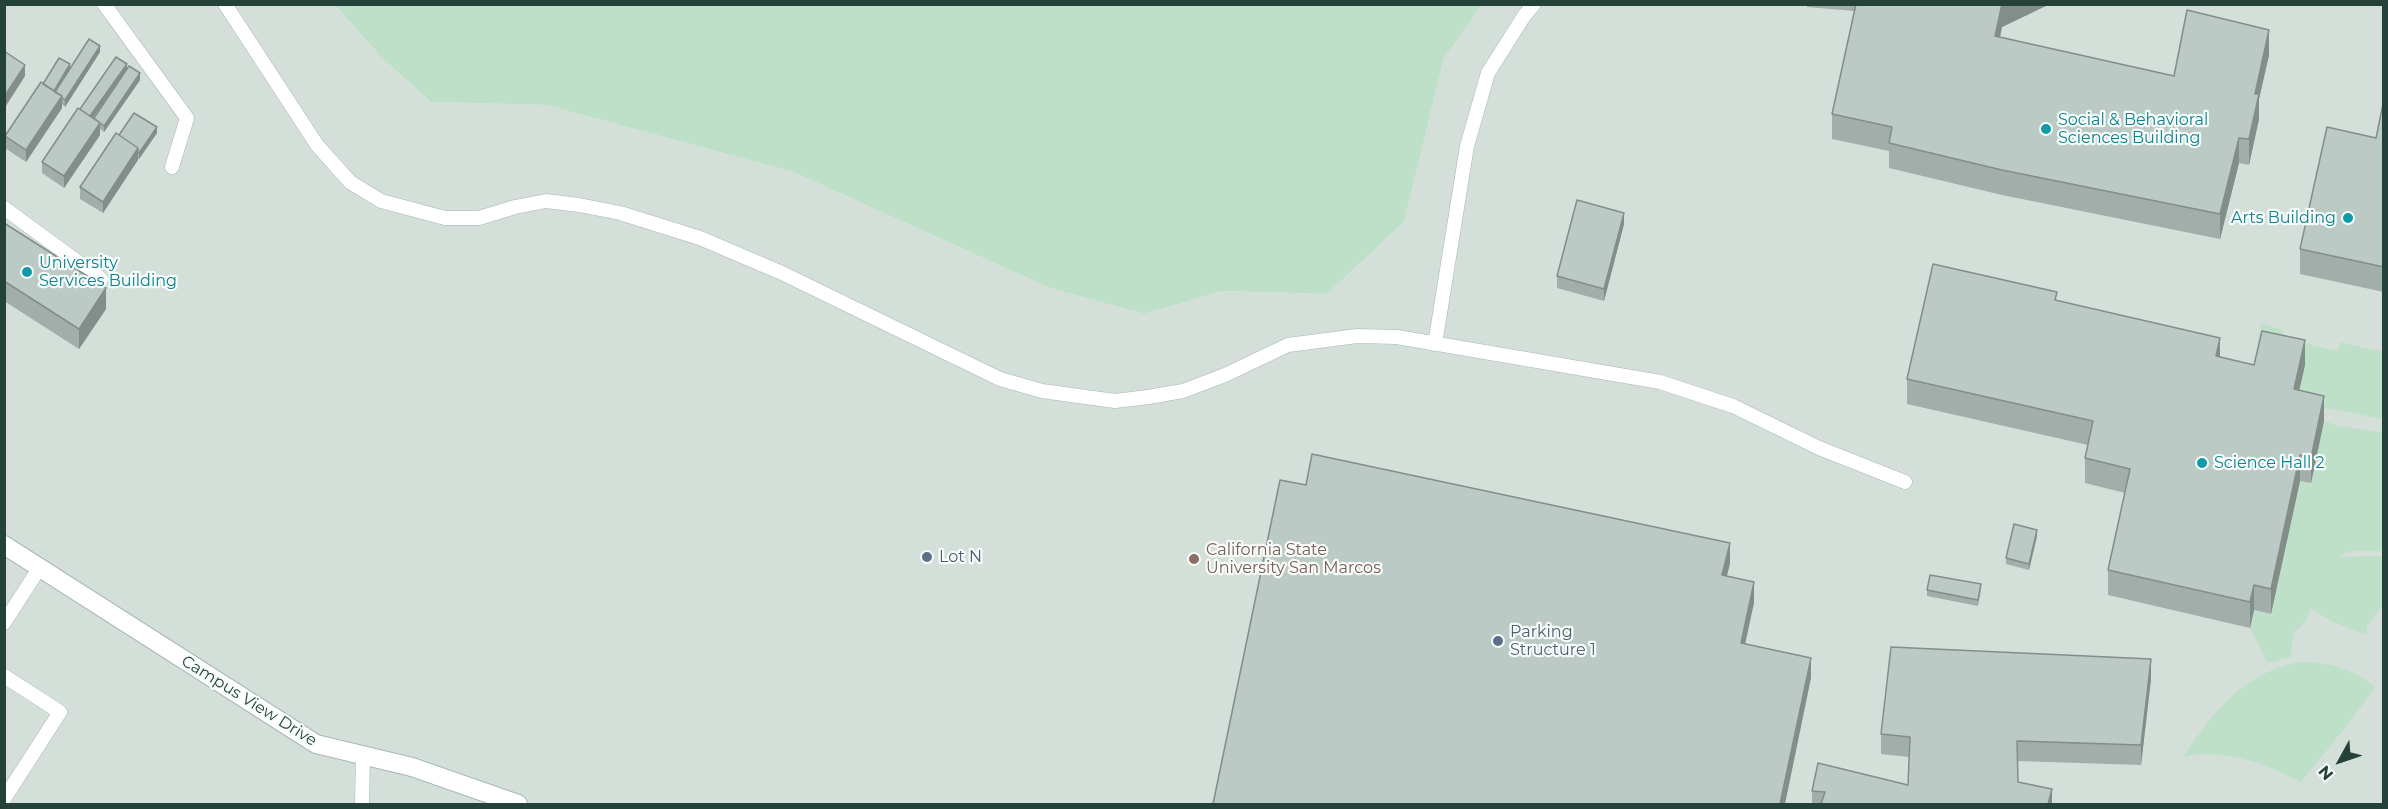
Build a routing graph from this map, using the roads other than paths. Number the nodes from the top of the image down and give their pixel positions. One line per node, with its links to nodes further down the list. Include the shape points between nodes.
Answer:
1 (104, 4): 4 (lane, via 188,118)
2 (225, 4): 7 (lane, via 317,145 350,182 381,201 445,218 479,218 546,201 620,213 700,238 782,273 1000,379 1042,391 1115,401 1183,391 1288,345 1357,336 1398,337)
3 (1534, 4): 7 (lane, via 1488,73 1467,146)
4 (172, 167)
5 (4, 208): 6 (lane)
6 (101, 279)
7 (1435, 344): 8 (lane, via 1660,382 1733,406 1819,448)
8 (1905, 482)
9 (4, 545): 10 (street, Campus View Drive)
10 (40, 567): 11 (lane); 13 (street, Campus View Drive, via 316,744)
11 (4, 624)
12 (4, 676): 14 (lane, via 60,712)
13 (363, 756): 15 (lane); 16 (street, Campus View Drive, via 412,768)
14 (4, 799)
15 (362, 804)
16 (518, 804)

